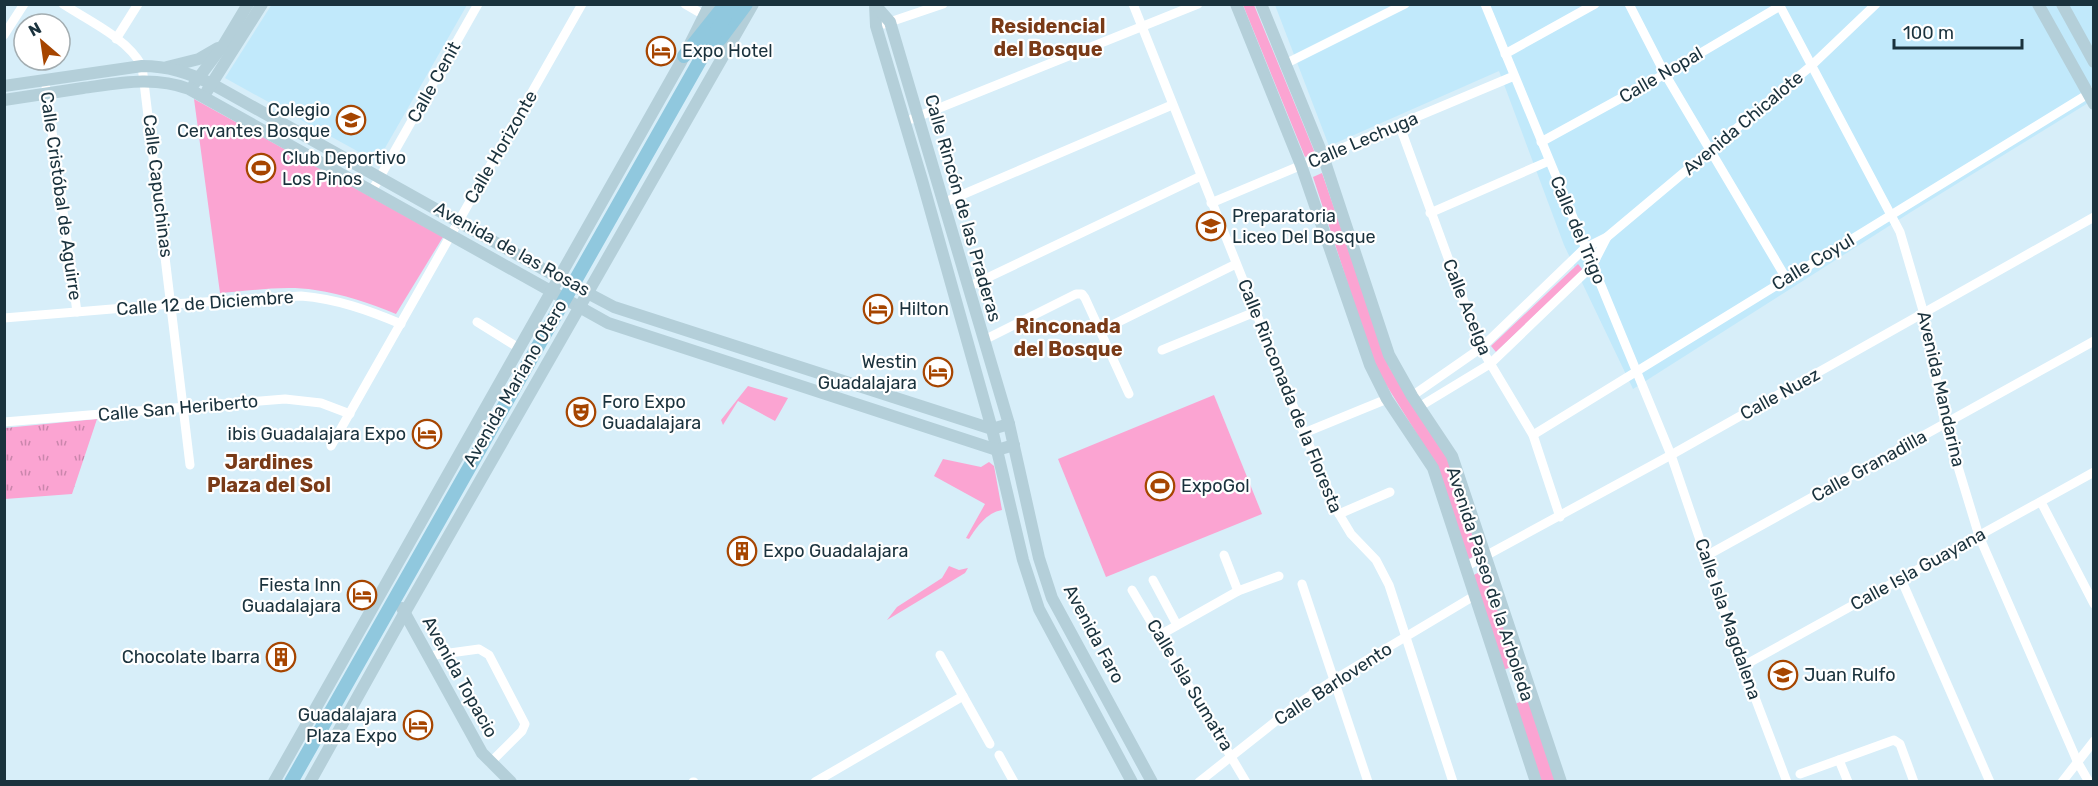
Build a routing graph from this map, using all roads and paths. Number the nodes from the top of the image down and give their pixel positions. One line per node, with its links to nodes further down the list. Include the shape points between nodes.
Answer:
1 (24, 4): 32 (street)
2 (63, 4): 33 (street)
3 (138, 4): 33 (street)
4 (248, 4): 34 (street)
5 (262, 4): 47 (street)
6 (478, 4): 65 (street, Calle Cenit)
7 (582, 4): 72 (street, Calle Horizonte)
8 (685, 4): 28 (street)
9 (725, 4): 36 (main road)
10 (732, 4): 50 (main road, Avenida Mariano Otero)
11 (746, 4): 50 (main road)
12 (753, 4): 83 (street, Avenida Mariano Otero)
13 (943, 4): 27 (street)
14 (1132, 4): 31 (street, Calle Rinconada de la Floresta)
15 (1198, 4): 31 (street)
16 (1236, 4): 63 (street, Avenida Paseo de la Arboleda)
17 (1261, 4): 38 (street, Avenida Paseo de la Arboleda)
18 (1405, 4): 38 (street)
19 (1485, 4): 35 (street, Calle del Trigo)
20 (1595, 4): 35 (street)
21 (1629, 4): 42 (street)
22 (1876, 4): 40 (street, Avenida Chicalote)
23 (2038, 4): 52 (street)
24 (2062, 4): 37 (street)
25 (876, 5): 29 (street, Calle Rincón de las Praderas); 30 (street, Calle Rincón de las Praderas)
26 (1779, 5): 40 (street, Avenida Mandarina); 42 (street, Calle Nopal)
27 (928, 8): 29 (street)
28 (707, 10): 36 (street, Avenida Mariano Otero)
29 (890, 22): 30 (street); 56 (street, Calle Rincón de las Praderas)
30 (876, 26): 57 (street, Calle Rincón de las Praderas)
31 (1141, 27): 55 (street, Calle Rinconada de la Floresta); 56 (street)
32 (4, 35)
33 (116, 39): 39 (street)
34 (224, 44): 41 (street, via 199,59); 44 (street)
35 (1505, 54): 43 (street, Calle del Trigo)
36 (684, 56): 78 (street, Avenida Mariano Otero)
37 (2094, 62)
38 (1285, 64): 61 (street, Avenida Paseo de la Arboleda)
39 (142, 66): 41 (street, Avenida de las Rosas); 45 (street, Avenida de las Rosas); 46 (street, Calle Capuchinas)
40 (1811, 66): 60 (street, Avenida Chicalote); 70 (street, Avenida Mandarina)
41 (165, 67): 44 (street, Avenida de las Rosas)
42 (1665, 74): 59 (street, Calle Nopal); 60 (street)
43 (1514, 76): 58 (street, Calle Lechuga); 59 (street, Calle del Trigo)
44 (199, 78): 47 (street, Avenida de las Rosas); 49 (street)
45 (45, 80): 48 (street, Avenida de las Rosas); 51 (street, Calle Cristóbal de Aguirre)
46 (144, 81): 49 (street, Avenida de las Rosas, via 167,82); 51 (street, Avenida de las Rosas); 85 (street, Calle Capuchinas)
47 (212, 84): 53 (street); 65 (street, Avenida de las Rosas)
48 (4, 86)
49 (189, 89): 53 (street, Avenida de las Rosas)
50 (684, 90): 80 (main road, Avenida Mariano Otero)
51 (47, 93): 54 (street, Avenida de las Rosas); 87 (street, Calle Cristóbal de Aguirre)
52 (2092, 96): 70 (street, Calle Coyul)
53 (203, 97): 66 (street, Avenida de las Rosas)
54 (4, 100)
55 (1172, 105): 64 (street, Calle Rinconada de la Floresta); 67 (street)
56 (918, 117): 57 (street); 67 (street, Calle Rincón de las Praderas)
57 (904, 122): 112 (street, Calle Rincón de las Praderas)
58 (1399, 124): 61 (street, Calle Lechuga); 69 (street, Calle Acelga)
59 (1541, 142): 62 (street, Calle del Trigo)
60 (1711, 150): 74 (street, Avenida Chicalote); 79 (street)
61 (1323, 156): 63 (street, Calle Lechuga); 102 (street, Avenida Paseo de la Arboleda, via 1389,355)
62 (1549, 161): 69 (street); 75 (street, Calle del Trigo)
63 (1301, 165): 68 (street, Calle Lechuga); 103 (street, Avenida Paseo de la Arboleda, via 1370,365)
64 (1201, 176): 68 (street, Calle Rinconada de la Floresta); 81 (street)
65 (380, 178): 66 (street, Calle Cenit); 72 (street, Avenida de las Rosas)
66 (372, 191): 73 (street, Avenida de las Rosas)
67 (943, 203): 81 (street, Calle Rincón de las Praderas)
68 (1211, 203): 76 (street, Calle Rinconada de la Floresta)
69 (1430, 213): 97 (street, Calle Acelga)
70 (1891, 214): 79 (street, Calle Coyul); 89 (street, Avenida Mandarina)
71 (2094, 217): 89 (street, Calle Nuez)
72 (459, 222): 73 (street, Calle Horizonte); 78 (street, Avenida de las Rosas)
73 (451, 235): 82 (street, Avenida de las Rosas); 92 (street, Calle Horizonte)
74 (1607, 237): 75 (street, Avenida Chicalote); 77 (street, Avenida Chicalote)
75 (1585, 248): 77 (street, Calle del Trigo); 97 (street, Avenida Chicalote)
76 (1236, 264): 88 (street, Calle Rinconada de la Floresta); 93 (street)
77 (1592, 266): 99 (street, Avenida Chicalote); 100 (street, Calle del Trigo)
78 (559, 278): 80 (street, Avenida de las Rosas); 82 (street, Avenida Mariano Otero)
79 (1786, 278): 100 (street, Calle Coyul)
80 (573, 285): 83 (street, Avenida de las Rosas); 84 (main road, Avenida Mariano Otero)
81 (968, 287): 94 (street, Calle Rincón de las Praderas)
82 (552, 292): 84 (street, Avenida de las Rosas); 96 (street, Avenida Mariano Otero)
83 (587, 293): 86 (street, Avenida Mariano Otero); 106 (street, Avenida de las Rosas, via 614,307)
84 (565, 299): 86 (street, Avenida de las Rosas); 138 (main road, Avenida Mariano Otero)
85 (172, 304): 87 (street, Calle 12 de Diciembre); 92 (street, Calle 12 de Diciembre, via 318,297 357,306); 104 (street, Calle Capuchinas)
86 (579, 307): 108 (street, Avenida de las Rosas, via 608,323); 140 (street, Avenida Mariano Otero)
87 (77, 312): 90 (street, Calle 12 de Diciembre)
88 (1255, 312): 98 (street); 113 (street, Calle Rinconada de la Floresta)
89 (1924, 314): 111 (street, Avenida Mandarina); 118 (street, Calle Nuez)
90 (4, 318)
91 (477, 322): 96 (street)
92 (401, 324): 107 (street, Calle Horizonte)
93 (1100, 331): 94 (street, via 1085,298 1076,294); 101 (street)
94 (984, 340): 110 (street, Calle Rincón de las Praderas)
95 (2094, 341): 111 (street, Calle Granadilla)
96 (519, 348): 133 (street, Avenida Mariano Otero)
97 (1480, 348): 99 (street, Calle Acelga); 102 (street, Avenida Chicalote)
98 (1162, 350)
99 (1491, 364): 105 (street, Avenida Chicalote); 114 (street, Calle Acelga)
100 (1636, 370): 114 (street, Calle Coyul); 118 (street, Calle del Trigo)
101 (1129, 394)
102 (1412, 396): 105 (street, Avenida Paseo de la Arboleda)
103 (1388, 399): 113 (street); 129 (street, Avenida Paseo de la Arboleda, via 1433,468)
104 (184, 407): 107 (street, Calle San Heriberto, via 285,399 321,403); 109 (street, Calle San Heriberto); 119 (street, Calle Capuchinas)
105 (1419, 407): 127 (street, Avenida Paseo de la Arboleda, via 1452,456)
106 (944, 412): 108 (street, via 919,412); 112 (street, Avenida de las Rosas)
107 (350, 414): 116 (street, Calle Horizonte)
108 (903, 417): 117 (street, Avenida de las Rosas)
109 (4, 422)
110 (1009, 424): 112 (street); 115 (street, Avenida Faro)
111 (1946, 424): 125 (street, Avenida Mandarina); 128 (street, Calle Granadilla)
112 (992, 429): 117 (street, Avenida Faro)
113 (1304, 434): 123 (street, Calle Rinconada de la Floresta)
114 (1533, 435): 124 (street, Calle Acelga)
115 (1014, 445): 117 (street); 164 (street, Avenida Faro, via 1052,598)
116 (332, 446)
117 (997, 450): 163 (street, Avenida Faro, via 1038,609)
118 (1671, 455): 124 (street, Calle Nuez); 128 (street, Calle Isla Magdalena)
119 (190, 465)
120 (2094, 472): 122 (street, Calle Isla Guayana)
121 (1390, 492): 123 (street)
122 (2041, 502): 125 (street, Calle Isla Guayana); 139 (street)
123 (1339, 514): 143 (street, Calle Rinconada de la Floresta, via 1351,534 1376,560 1389,585)
124 (1560, 517): 127 (street, Calle Nuez)
125 (1979, 536): 131 (street, Calle Isla Guayana); 155 (street, Avenida Mandarina)
126 (1224, 555): 136 (street)
127 (1486, 556): 129 (street, Calle Nuez); 170 (street, Avenida Paseo de la Arboleda)
128 (1706, 556): 146 (street, Calle Isla Magdalena)
129 (1465, 567): 137 (street, Avenida Paseo de la Arboleda)
130 (1279, 576): 136 (street)
131 (1901, 579): 146 (street, Calle Isla Guayana); 174 (street)
132 (1153, 580): 141 (street)
133 (387, 582): 138 (street, Avenida Topacio); 157 (street, Avenida Mariano Otero)
134 (1302, 584): 147 (street)
135 (1132, 590): 142 (street, Calle Isla Sumatra)
136 (1238, 591): 141 (street)
137 (1474, 596): 143 (street, Calle Barlovento); 169 (street, Avenida Paseo de la Arboleda)
138 (396, 598): 140 (street, Avenida Topacio); 158 (main road, Avenida Mariano Otero)
139 (2094, 604)
140 (405, 612): 144 (street, Avenida Topacio); 159 (street, Avenida Mariano Otero)
141 (1177, 625): 142 (street)
142 (1160, 635): 152 (street, Calle Isla Sumatra)
143 (1406, 637): 147 (street, Calle Barlovento); 168 (street, Calle Rinconada de la Floresta)
144 (428, 656): 154 (street, Avenida Topacio); 154 (street, via 479,650 489,655 525,724)
145 (940, 656): 148 (street)
146 (1743, 666): 171 (street, Calle Isla Magdalena)
147 (1335, 679): 152 (street, Calle Barlovento); 167 (street)
148 (963, 696): 150 (street); 161 (street)
149 (2094, 741): 155 (street)
150 (990, 744)
151 (999, 755): 162 (street)
152 (1232, 755): 165 (street, Calle Barlovento); 166 (street, Calle Isla Sumatra)
153 (1839, 760): 156 (street); 172 (street); 173 (street, via 1897,740)
154 (490, 763): 160 (street, Avenida Topacio)
155 (2078, 763): 175 (street); 176 (street, Avenida Mandarina)
156 (1800, 774)
157 (274, 782)
158 (291, 782)
159 (310, 782)
160 (511, 782)
161 (815, 782)
162 (1014, 782)
163 (1132, 782)
164 (1152, 782)
165 (1198, 782)
166 (1246, 782)
167 (1368, 782)
168 (1453, 782)
169 (1536, 782)
170 (1561, 782)
171 (1787, 782)
172 (1848, 782)
173 (1914, 782)
174 (1990, 782)
175 (2062, 782)
176 (2089, 782)

